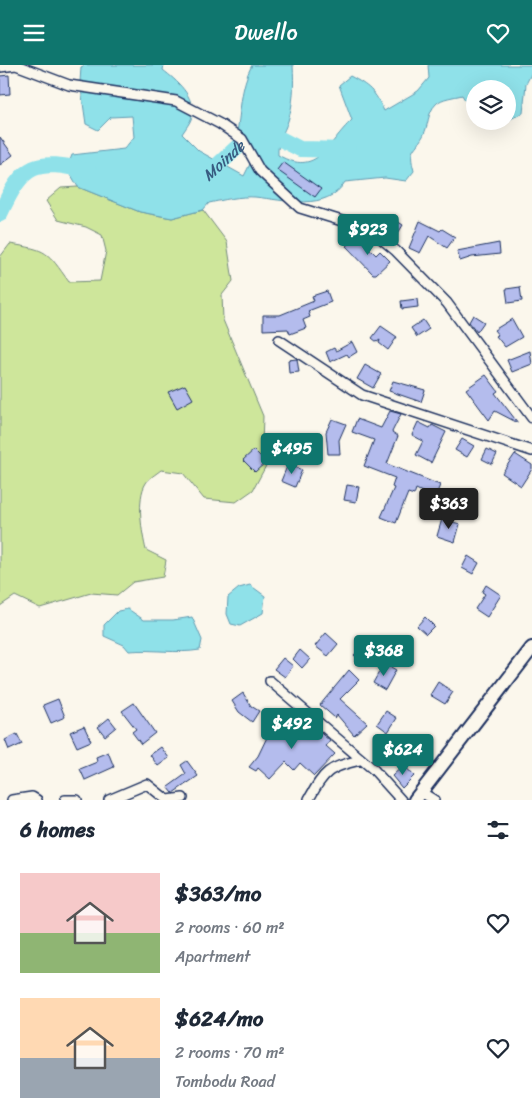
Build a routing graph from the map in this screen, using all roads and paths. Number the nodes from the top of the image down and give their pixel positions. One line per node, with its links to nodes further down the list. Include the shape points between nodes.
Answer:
1 (16, 65): 2 (street); 4 (street, via 69,85 176,101 242,139 260,171 300,208 371,230 396,251 447,303)
2 (0, 67)
3 (279, 340): 5 (street, via 362,395)
4 (532, 418)
5 (532, 451)
6 (532, 649): 9 (main road)
7 (270, 681): 8 (street)
8 (360, 760): 11 (street, via 324,773); 18 (street, via 374,770)
9 (418, 796): 19 (street)
10 (182, 798): 17 (street)
11 (308, 799)
12 (12, 800): 13 (street, via 32,797)
13 (37, 800)
14 (65, 800): 15 (street)
15 (77, 800)
16 (109, 800): 17 (street, via 147,784)
17 (168, 800)
18 (401, 800)
19 (434, 800)

